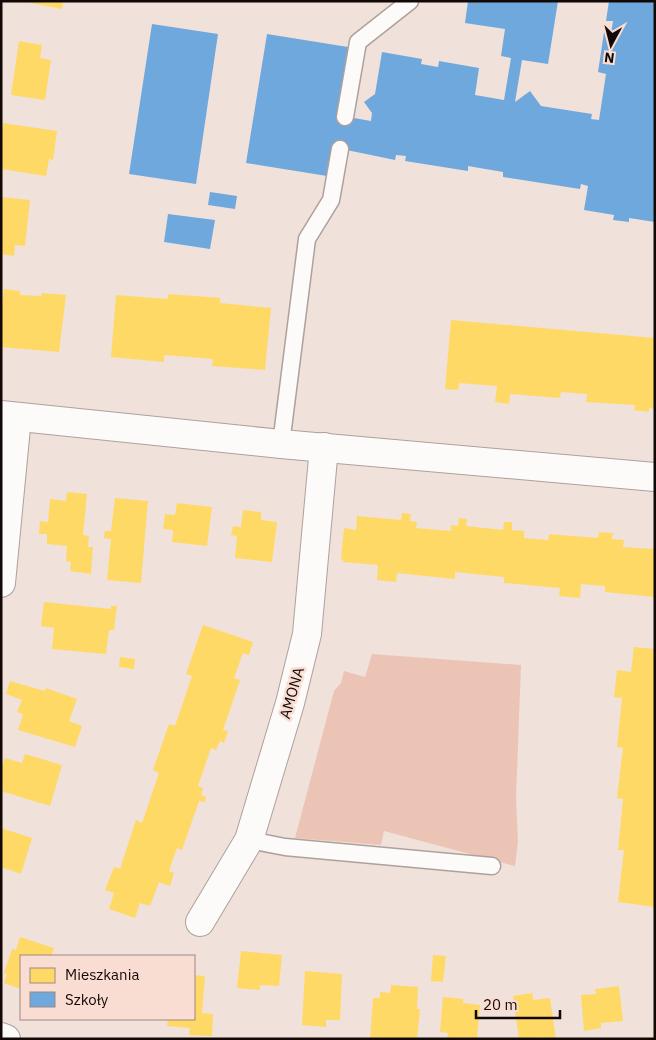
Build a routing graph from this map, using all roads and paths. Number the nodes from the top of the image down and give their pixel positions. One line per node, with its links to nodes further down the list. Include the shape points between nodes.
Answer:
1 (410, 1): 2 (lane, via 358,42)
2 (345, 117)
3 (340, 149): 5 (lane, via 331,200 307,239)
4 (9, 416): 5 (street); 8 (street)
5 (281, 444): 6 (street)
6 (324, 447): 7 (street); 9 (street, AMONA, via 307,634)
7 (655, 477)
8 (1, 583)
9 (249, 840): 10 (lane, via 285,847); 11 (street, AMONA)
10 (492, 866)
11 (200, 922)
12 (1, 1037): 13 (street)
13 (6, 1039)

